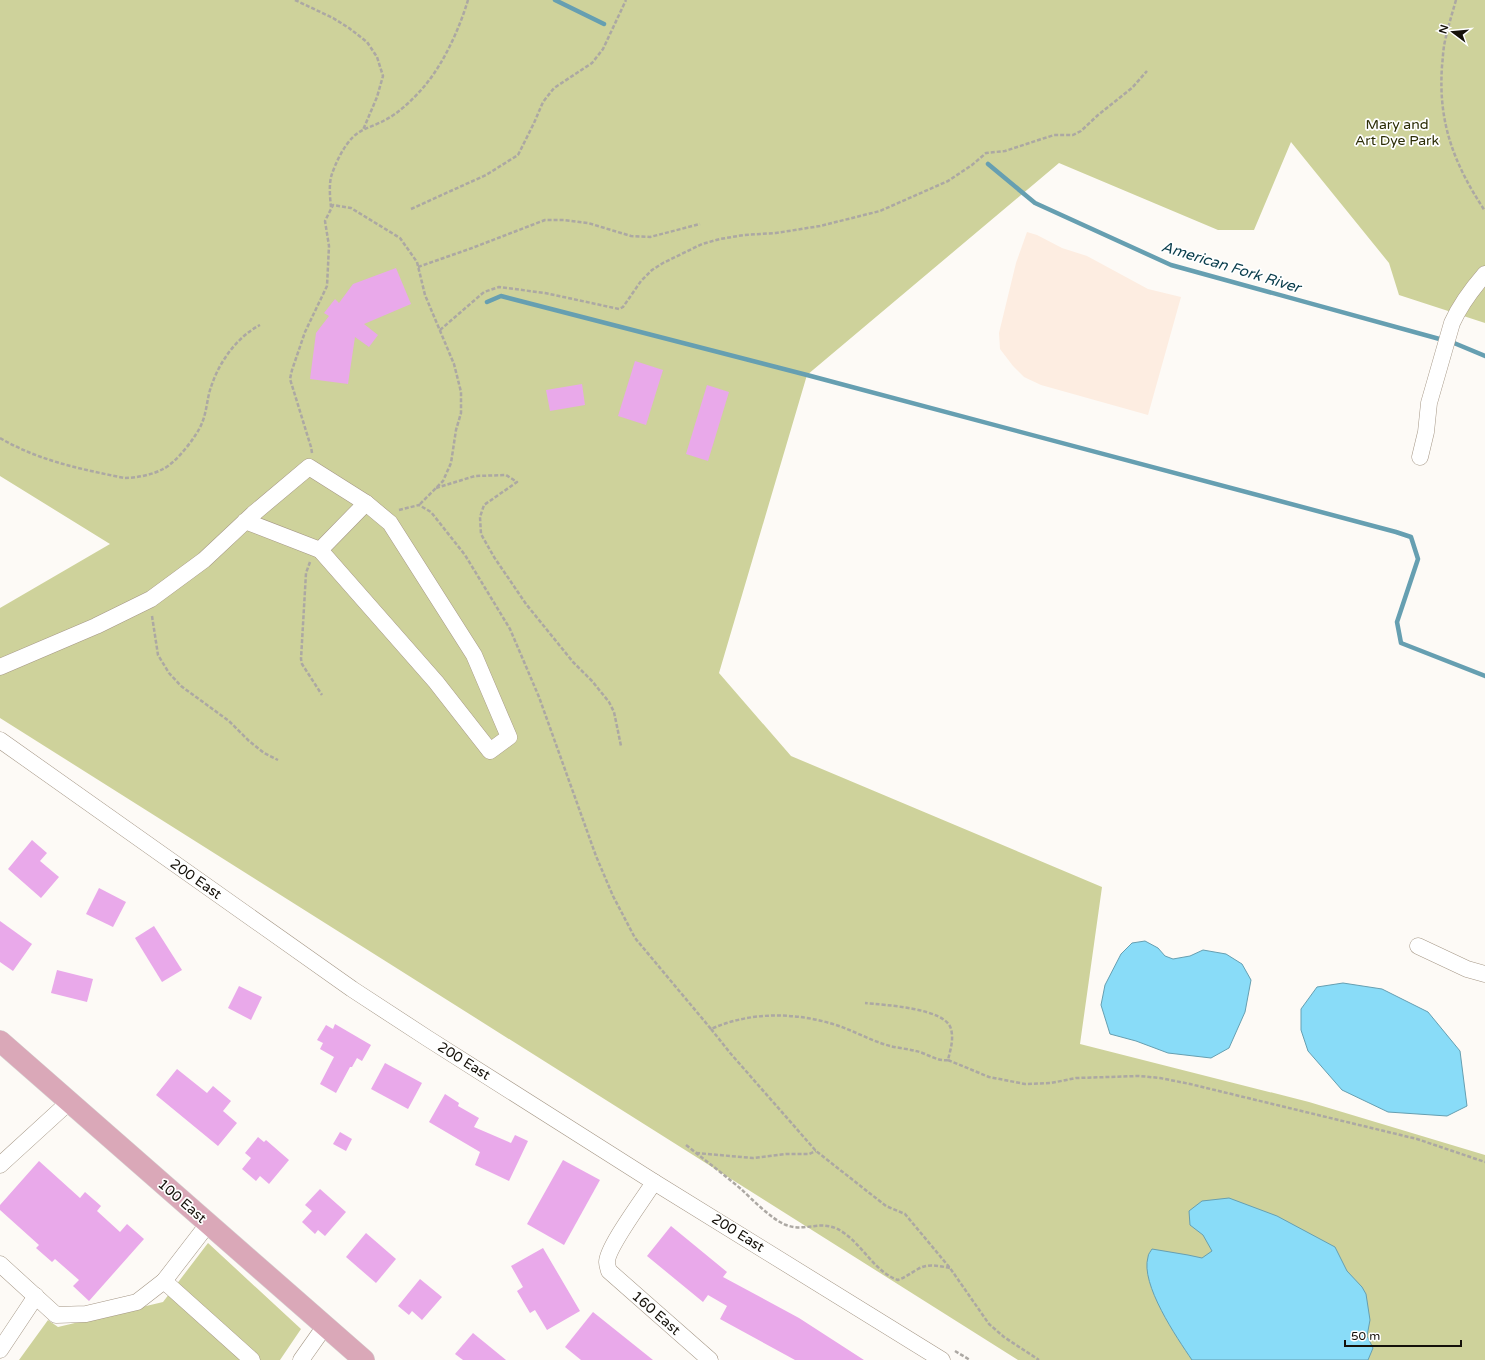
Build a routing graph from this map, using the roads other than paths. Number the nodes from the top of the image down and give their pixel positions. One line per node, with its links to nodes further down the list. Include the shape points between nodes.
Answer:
1 (1485, 274): 2 (street, via 1469,294 1452,323 1429,403)
2 (1420, 457)
3 (366, 503): 4 (street, via 309,467); 5 (street); 5 (street, via 390,523 474,655 509,737 490,751 436,682)
4 (245, 522): 5 (street); 6 (street, via 204,560 151,599 96,626)
5 (320, 550)
6 (0, 666)
7 (0, 740): 13 (street, 200 East, via 352,989)
8 (1418, 946): 9 (street, via 1467,969)
9 (1485, 974)
10 (0, 1040): 11 (main road, 100 East)
11 (69, 1102): 12 (street); 14 (main road, 100 East)
12 (0, 1165)
13 (654, 1182): 20 (street, 200 East); 24 (street, 160 East, via 616,1239 607,1262 609,1271)
14 (208, 1224): 16 (street); 18 (main road, 100 East)
15 (0, 1264): 17 (street)
16 (164, 1281): 17 (street, via 137,1302 86,1314 56,1315); 21 (street)
17 (36, 1296): 19 (street)
18 (325, 1326): 22 (street); 23 (main road, 100 East)
19 (0, 1350)
20 (946, 1354)
21 (252, 1360)
22 (301, 1360)
23 (364, 1360)
24 (710, 1360)

